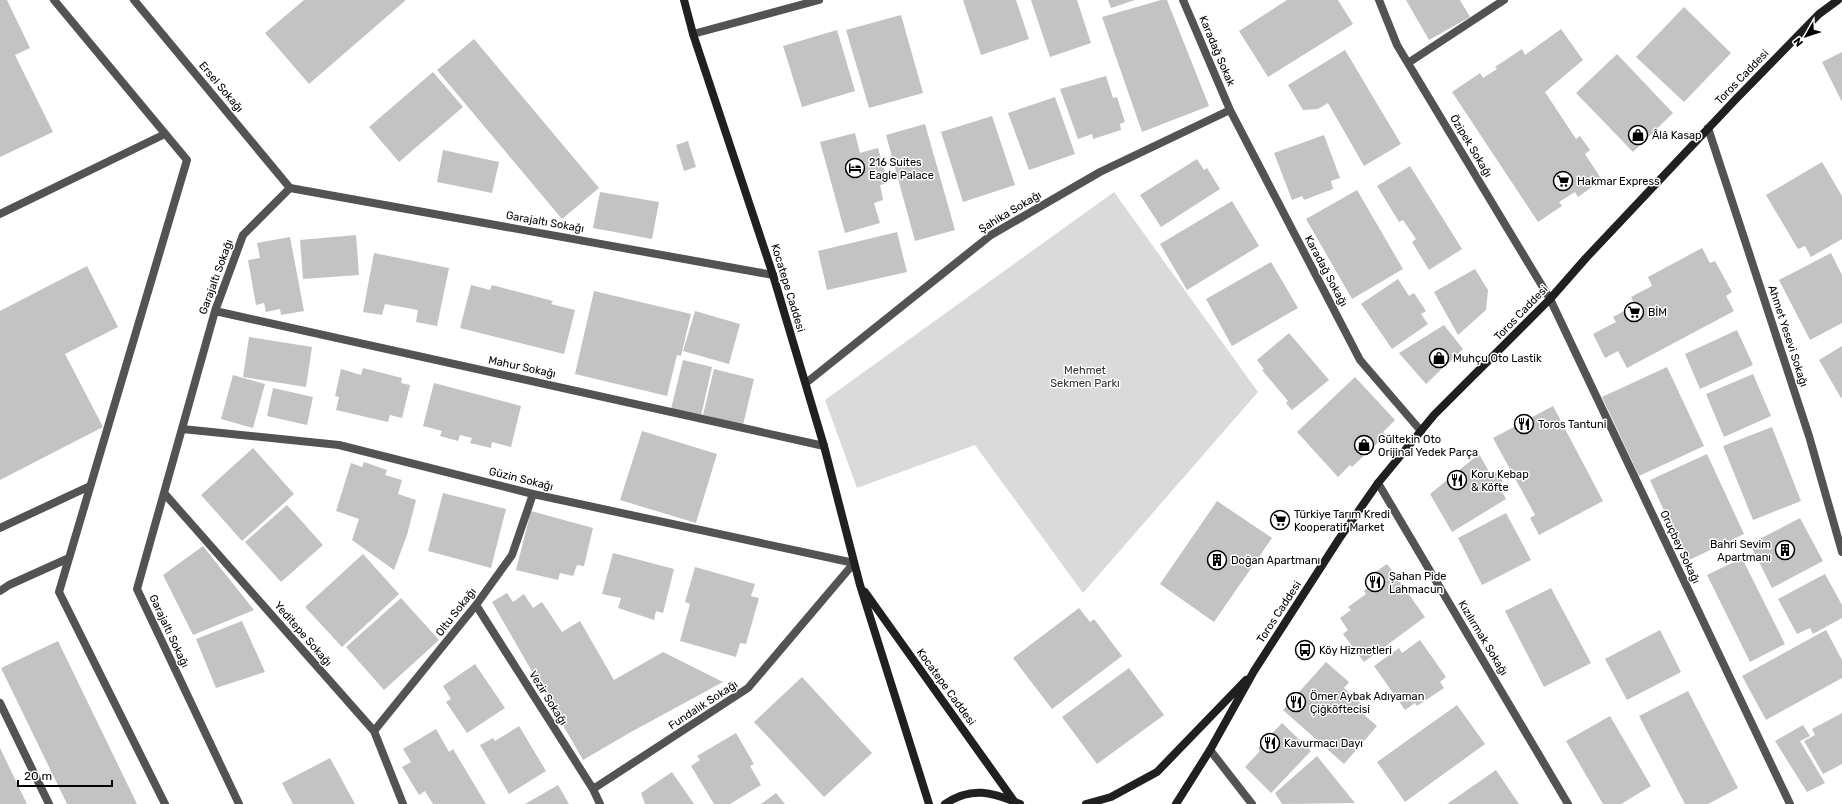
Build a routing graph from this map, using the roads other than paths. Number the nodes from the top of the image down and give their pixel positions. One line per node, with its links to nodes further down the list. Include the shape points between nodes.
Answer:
1 (54, 0): 13 (street)
2 (134, 0): 14 (street, Ersel Sokağı)
3 (684, 0): 9 (street, Kocatepe Caddesi)
4 (819, 0): 9 (street)
5 (1183, 0): 11 (street, Karadağ Sokak)
6 (1379, 0): 10 (street, Özipek Sokağı, via 1397,45)
7 (1504, 0): 10 (street)
8 (1838, 0): 12 (street, Toros Caddesi, via 1818,14)
9 (693, 34): 16 (street, Kocatepe Caddesi)
10 (1408, 63): 17 (street, Özipek Sokağı)
11 (1230, 110): 19 (street, Şahika Sokağı, via 1100,172 990,235); 21 (street, Karadağ Sokağı, via 1360,360)
12 (1708, 128): 17 (street, Toros Caddesi); 28 (street, Ahmet Yesevi Sokağı, via 1809,436)
13 (165, 134): 15 (street); 24 (street, via 187,160)
14 (290, 188): 16 (street, Garajaltı Sokağı); 18 (street, Garajaltı Sokağı, via 243,235)
15 (0, 214)
16 (773, 275): 19 (street, Kocatepe Caddesi)
17 (1550, 299): 21 (street, Toros Caddesi); 51 (street, Oruçbey Sokağı)
18 (215, 311): 20 (street, Garajaltı Sokağı); 22 (street, Mahur Sokağı)
19 (806, 383): 22 (street, Kocatepe Caddesi)
20 (182, 429): 25 (street, Garajaltı Sokağı); 26 (street, Güzin Sokağı, via 339,445)
21 (1421, 431): 23 (street, Toros Caddesi)
22 (824, 446): 30 (street, Kocatepe Caddesi)
23 (1378, 482): 34 (street, Toros Caddesi); 50 (street, Kızılırmak Sokağı)
24 (90, 486): 27 (street); 29 (street)
25 (164, 493): 36 (street, Yeditepe Sokağı); 42 (street, Garajaltı Sokağı, via 138,589)
26 (533, 494): 30 (street, Güzin Sokağı); 33 (street, Oltu Sokağı, via 512,555)
27 (0, 528)
28 (1841, 548)
29 (69, 558): 32 (street); 41 (street, via 59,592)
30 (854, 563): 31 (street, Kocatepe Caddesi); 38 (street, Fundalık Sokağı, via 748,688)
31 (860, 585): 39 (street, Kocatepe Caddesi); 45 (street, Kocatepe Caddesi)
32 (0, 590)
33 (476, 605): 36 (street, Oltu Sokağı); 38 (street, Vezir Sokağı)
34 (1254, 671): 37 (street, Toros Caddesi); 47 (street, Toros Caddesi, via 1157,772 1111,797)
35 (0, 703): 40 (street)
36 (374, 731): 43 (street, Yeditepe Sokağı)
37 (1210, 750): 48 (street, Toros Caddesi); 49 (street)
38 (593, 789): 44 (street, Vezir Sokağı)
39 (1017, 803): 46 (street, via 998,794 971,792)
40 (49, 804)
41 (165, 804)
42 (239, 804)
43 (403, 804)
44 (600, 804)
45 (929, 804)
46 (945, 804)
47 (1086, 804)
48 (1176, 804)
49 (1252, 804)
50 (1568, 804)
51 (1790, 804)

